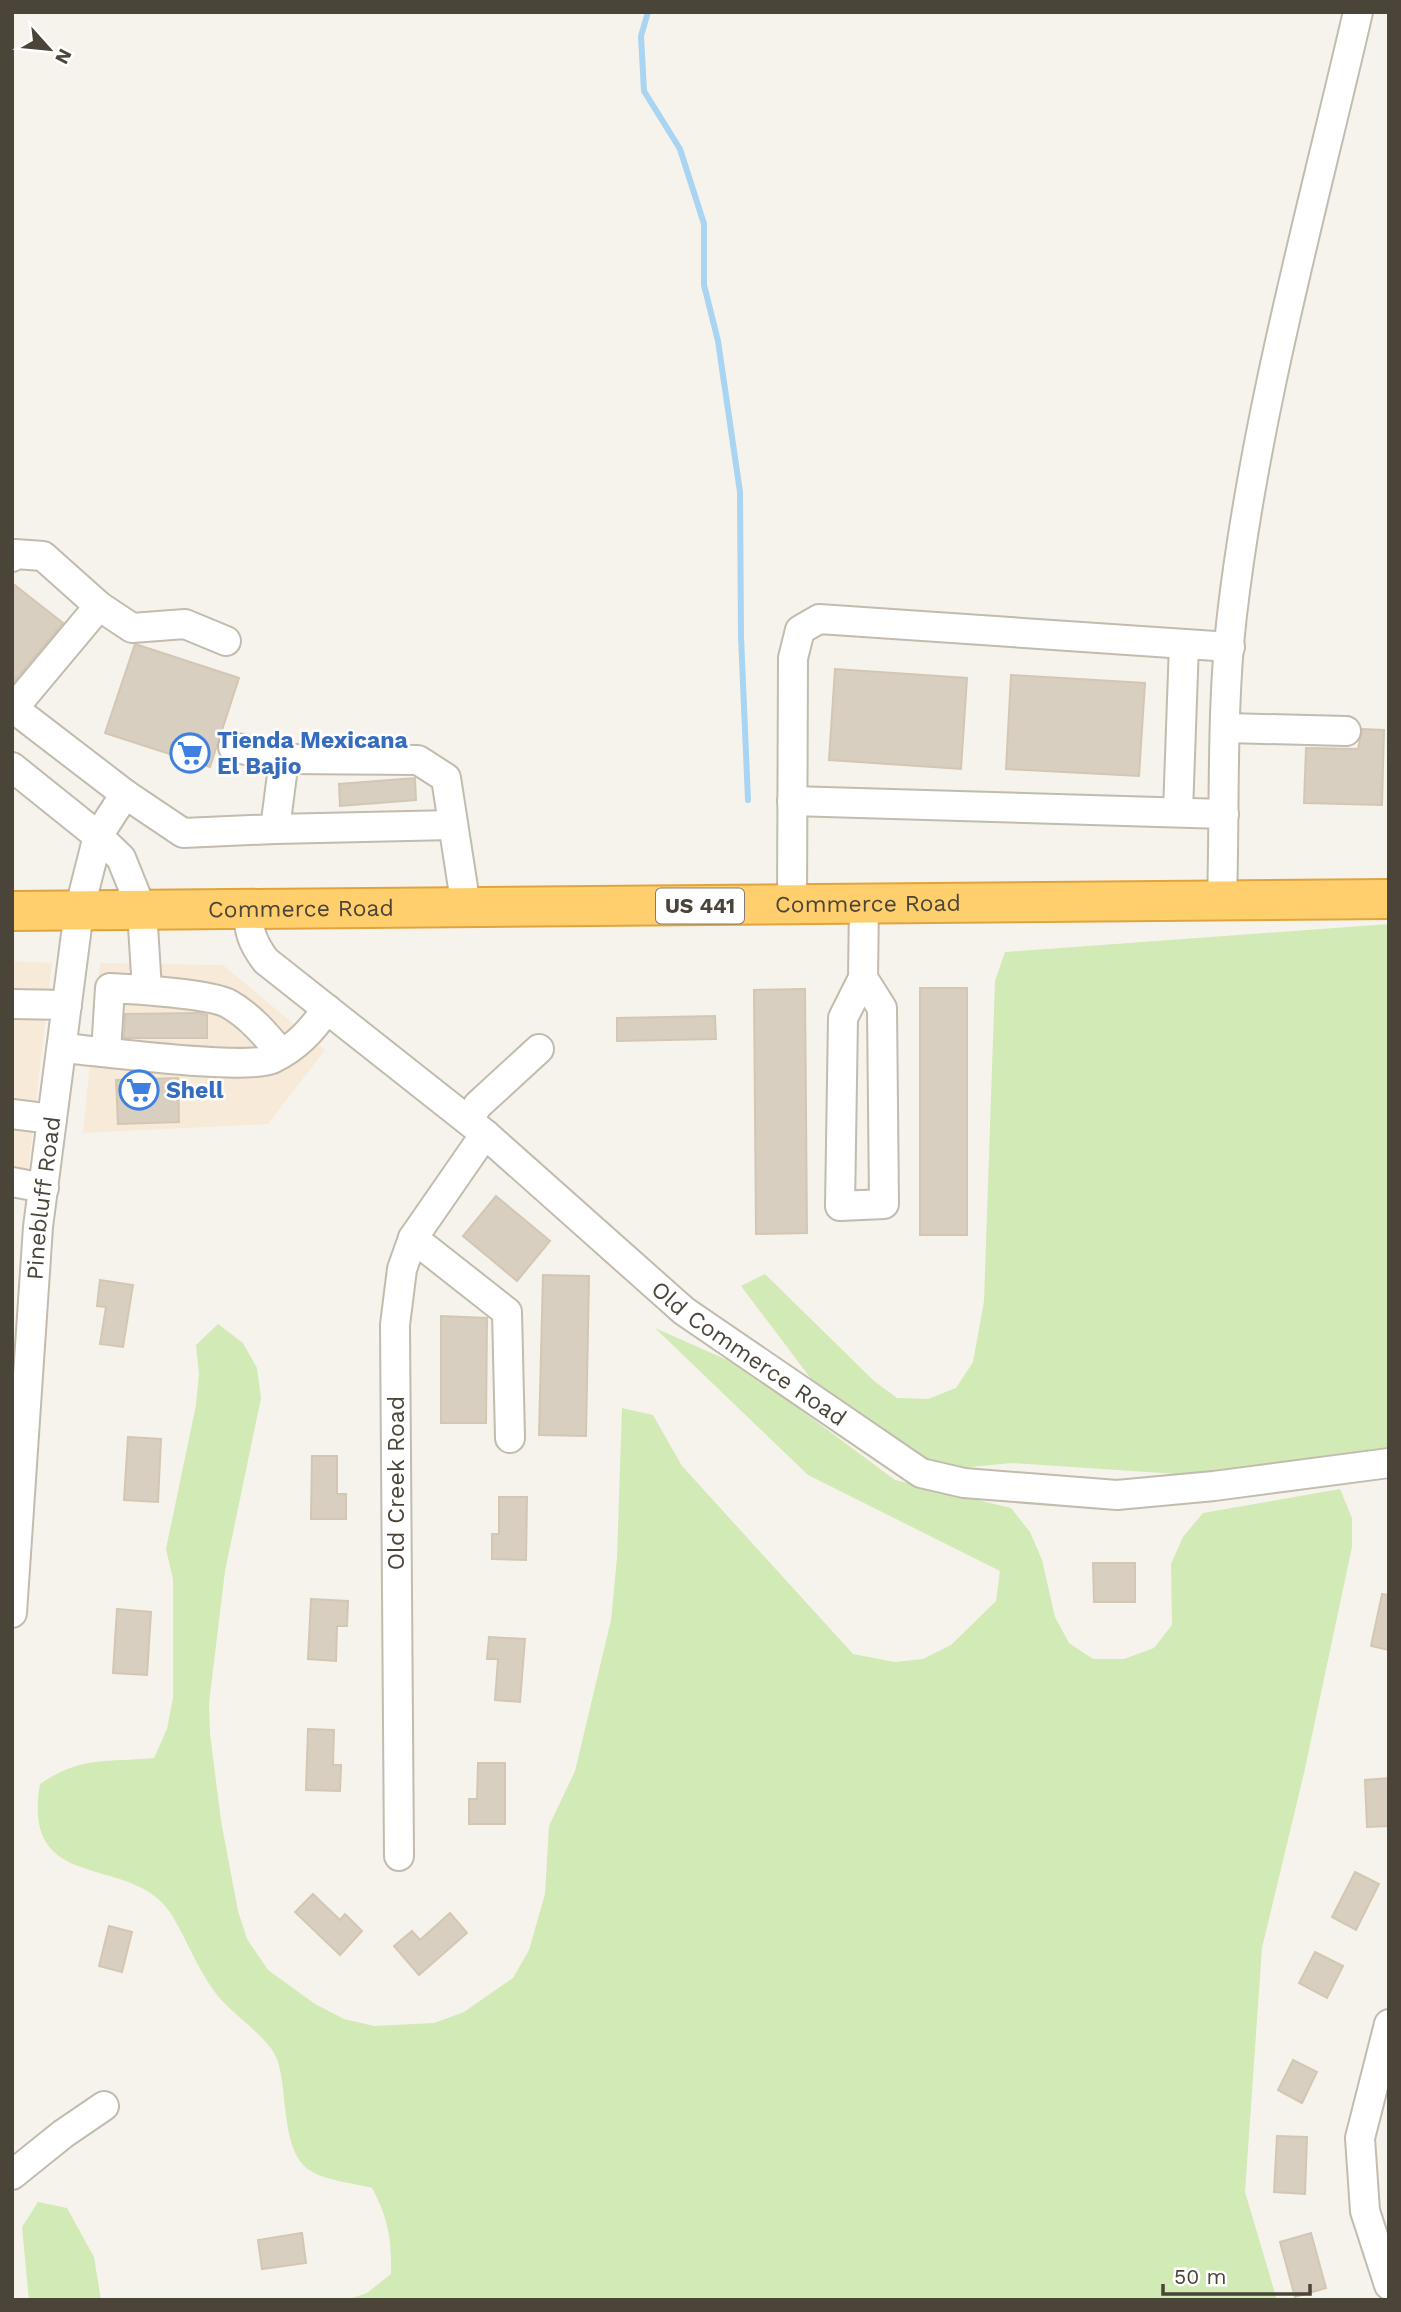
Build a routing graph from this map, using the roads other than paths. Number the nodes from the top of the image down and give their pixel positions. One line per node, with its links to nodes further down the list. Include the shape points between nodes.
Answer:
1 (1358, 12): 6 (street, via 1250,491)
2 (12, 557): 3 (street, via 43,556)
3 (99, 606): 4 (street, via 132,628 185,624); 7 (street)
4 (226, 641)
5 (1184, 644): 6 (street); 14 (street, via 819,619 800,630 793,658); 15 (street)
6 (1230, 647): 8 (street)
7 (13, 709): 13 (street)
8 (1227, 729): 9 (street); 16 (street)
9 (1346, 732)
10 (233, 747): 11 (street)
11 (284, 759): 17 (street, via 418,760 446,779); 18 (street)
12 (12, 767): 19 (street)
13 (125, 794): 18 (street, via 183,833); 19 (street, Pinebluff Road)
14 (792, 801): 15 (street); 23 (street)
15 (1178, 812): 16 (street)
16 (1224, 814): 21 (street)
17 (453, 825): 18 (street); 25 (street)
18 (275, 829)
19 (99, 836): 26 (street, via 121,858); 28 (street, Pinebluff Road)
20 (1389, 899): 21 (highway, Commerce Road / US 441)
21 (1222, 901): 22 (highway, Commerce Road / US 441)
22 (864, 904): 23 (highway, Commerce Road / US 441); 29 (street)
23 (792, 905): 25 (highway, Commerce Road / US 441)
24 (248, 907): 25 (highway, Commerce Road / US 441); 26 (highway, Commerce Road / US 441); 33 (street, Old Commerce Road, via 248,929 265,961)
25 (466, 907)
26 (142, 910): 28 (highway, Commerce Road / US 441); 30 (street)
27 (12, 911): 28 (highway, Commerce Road / US 441)
28 (79, 911): 32 (street, Pinebluff Road)
29 (863, 978): 29 (street, via 882,1008 884,1204 840,1206 843,1018)
30 (147, 990): 36 (street, via 110,988); 37 (street, via 227,1002)
31 (12, 1004): 32 (street)
32 (67, 1005): 34 (street, Pinebluff Road)
33 (327, 1009): 37 (street, via 305,1039); 40 (street, Old Commerce Road)
34 (62, 1048): 36 (street); 39 (street, Pinebluff Road)
35 (539, 1049): 40 (street, Old Creek Road, via 478,1105)
36 (106, 1052): 37 (street, via 225,1062 269,1060)
37 (281, 1053)
38 (12, 1114): 39 (street)
39 (52, 1119): 42 (street, Pinebluff Road)
40 (477, 1127): 43 (street, Old Creek Road); 45 (street, Old Commerce Road, via 684,1311 921,1473 964,1483 1117,1495)
41 (12, 1182): 42 (street)
42 (44, 1188): 46 (street, Pinebluff Road, via 34,1273)
43 (413, 1238): 44 (street, via 507,1312); 47 (street, Old Creek Road, via 402,1269 395,1325)
44 (510, 1438)
45 (1389, 1463)
46 (12, 1613)
47 (399, 1856)
48 (1387, 2034): 51 (street, via 1360,2138 1360,2171 1365,2211)
49 (104, 2106): 50 (street)
50 (12, 2175)
51 (1389, 2285)

